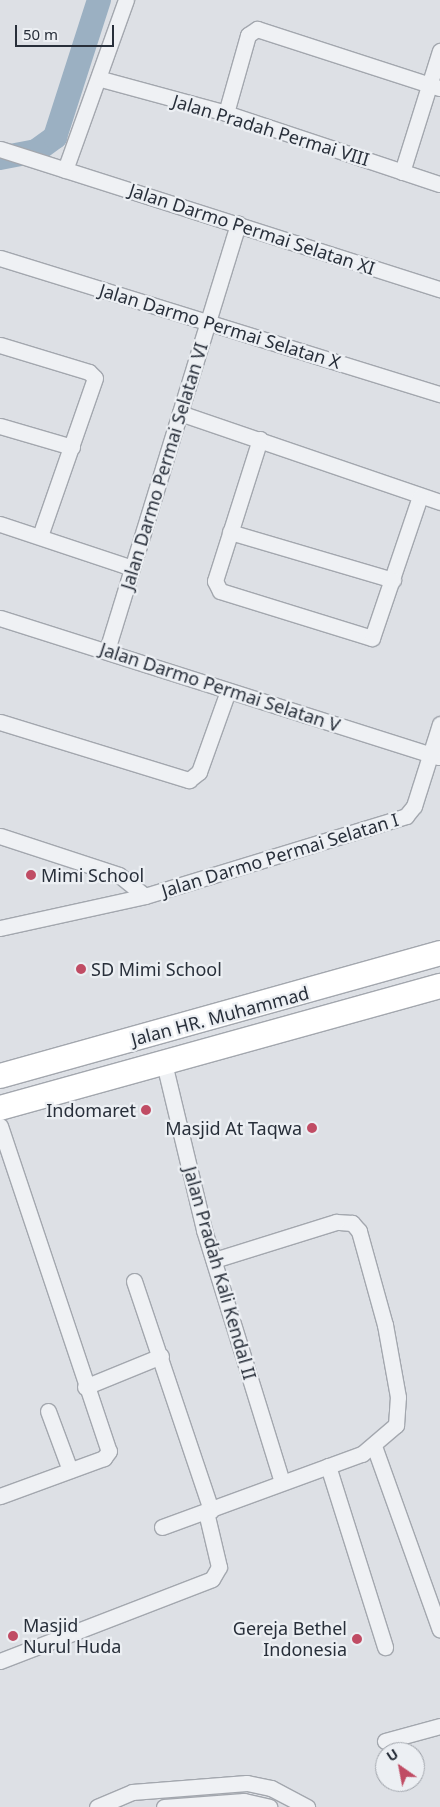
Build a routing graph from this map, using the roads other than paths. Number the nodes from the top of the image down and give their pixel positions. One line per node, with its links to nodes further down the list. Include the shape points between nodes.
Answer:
1 (126, 0): 3 (street)
2 (440, 51): 4 (street)
3 (101, 80): 5 (street, Jalan Pradah Permai VIII); 7 (street)
4 (435, 86): 5 (street, via 257,29 248,35); 8 (street)
5 (226, 113): 8 (street, Jalan Pradah Permai VIII)
6 (4, 151): 7 (street, Jalan Darmo Permai Selatan XI)
7 (64, 170): 10 (street, Jalan Darmo Permai Selatan XI)
8 (402, 172): 9 (street, Jalan Pradah Permai VIII)
9 (440, 184)
10 (238, 224): 12 (street, Jalan Darmo Permai Selatan XI); 13 (street, Jalan Darmo Permai Selatan VI)
11 (0, 258): 13 (street, Jalan Darmo Permai Selatan X)
12 (440, 289)
13 (209, 322): 15 (street, Jalan Darmo Permai Selatan X); 16 (street, Jalan Darmo Permai Selatan VI)
14 (0, 346): 19 (street, via 92,374)
15 (440, 394)
16 (180, 413): 18 (street); 25 (street, Jalan Darmo Permai Selatan VI)
17 (0, 426): 19 (street)
18 (260, 439): 20 (street); 23 (street)
19 (72, 447): 24 (street)
20 (420, 496): 21 (street); 26 (street)
21 (440, 502)
22 (0, 524): 24 (street)
23 (230, 532): 26 (street); 26 (street, via 215,581 220,591 365,639 375,634)
24 (40, 536): 25 (street)
25 (132, 568): 28 (street, Jalan Darmo Permai Selatan VI)
26 (393, 580)
27 (0, 618): 28 (street, Jalan Darmo Permai Selatan V)
28 (107, 650): 29 (street, Jalan Darmo Permai Selatan V)
29 (228, 691): 30 (street, via 199,772 189,780); 32 (street, Jalan Darmo Permai Selatan V)
30 (0, 722)
31 (440, 724): 32 (street, Jalan Darmo Permai Selatan I)
32 (435, 756): 34 (street, Jalan Darmo Permai Selatan I, via 414,806 406,816)
33 (0, 836): 34 (street, via 119,875)
34 (145, 896): 35 (street, Jalan Darmo Permai Selatan I)
35 (0, 928)
36 (440, 953): 38 (main road, Jalan HR. Muhammad)
37 (440, 986): 39 (main road, Jalan HR. Muhammad)
38 (321, 988): 39 (main road); 41 (main road, Jalan HR. Muhammad)
39 (329, 1017): 40 (main road, Jalan HR. Muhammad)
40 (164, 1063): 43 (main road, Jalan HR. Muhammad); 46 (street, Jalan Pradah Kali Kendal II)
41 (46, 1064): 42 (main road, Jalan HR. Muhammad); 43 (main road, via 48,1082)
42 (1, 1076): 44 (main road, via 12,1092)
43 (56, 1092): 44 (main road, Jalan HR. Muhammad)
44 (6, 1106)
45 (0, 1126): 49 (street)
46 (214, 1260): 51 (street, via 336,1222 352,1224 359,1231 382,1314 398,1397 396,1425); 54 (street, Jalan Pradah Kali Kendal II)
47 (134, 1281): 48 (street)
48 (161, 1356): 49 (street); 56 (street)
49 (85, 1387): 53 (street, via 109,1451 104,1458)
50 (48, 1411): 53 (street)
51 (374, 1446): 52 (street); 58 (street)
52 (328, 1466): 54 (street); 59 (street)
53 (70, 1470): 55 (street)
54 (282, 1482): 56 (street)
55 (0, 1496)
56 (208, 1511): 57 (street); 60 (street, via 219,1567 212,1579)
57 (162, 1528)
58 (440, 1630)
59 (385, 1647)
60 (0, 1661)
61 (440, 1726): 62 (street)
62 (385, 1740)
63 (97, 1807): 66 (street, via 132,1792 247,1783 272,1788)
64 (164, 1807): 65 (street, via 244,1801)
65 (269, 1807)
66 (307, 1807)

